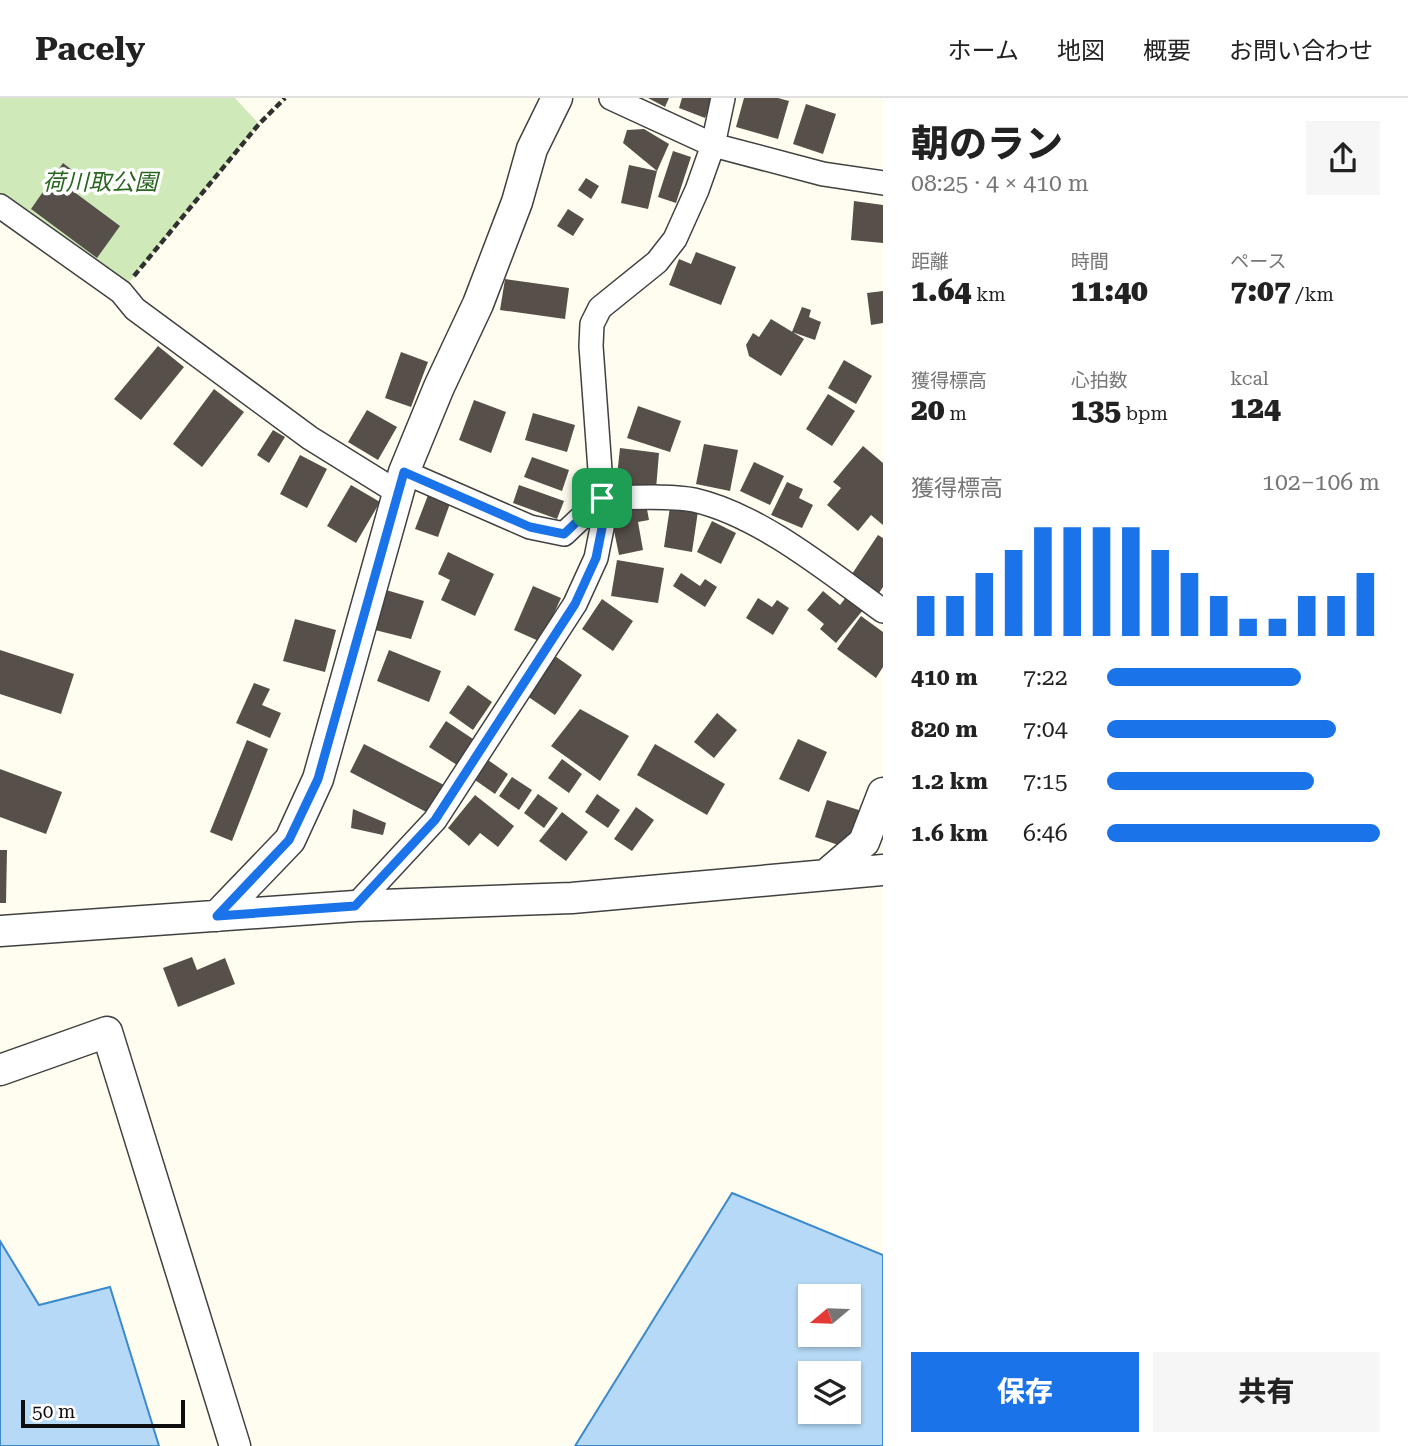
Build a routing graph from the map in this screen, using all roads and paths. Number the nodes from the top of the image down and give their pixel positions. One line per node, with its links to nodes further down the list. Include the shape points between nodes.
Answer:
1 (285, 98): 8 (path)
2 (557, 98): 9 (street, via 532,149 478,304)
3 (611, 98): 5 (street)
4 (723, 98): 5 (street)
5 (713, 145): 6 (street, via 822,174); 10 (street, via 675,239 657,262 600,309 592,324)
6 (883, 183)
7 (0, 205): 8 (street)
8 (121, 292): 9 (street, via 135,309 310,438)
9 (401, 482): 10 (street, via 530,527 564,534); 16 (street, via 318,779 289,840)
10 (602, 498): 11 (street, via 690,499 719,507 807,556); 15 (street, via 596,558 575,604 435,820)
11 (883, 611)
12 (883, 793): 14 (street, via 864,842)
13 (883, 870): 14 (street)
14 (828, 873): 15 (street, via 572,898)
15 (355, 906): 16 (street)
16 (217, 916): 17 (street)
17 (0, 932)
18 (0, 1070): 19 (street, via 107,1032)
19 (235, 1446)

